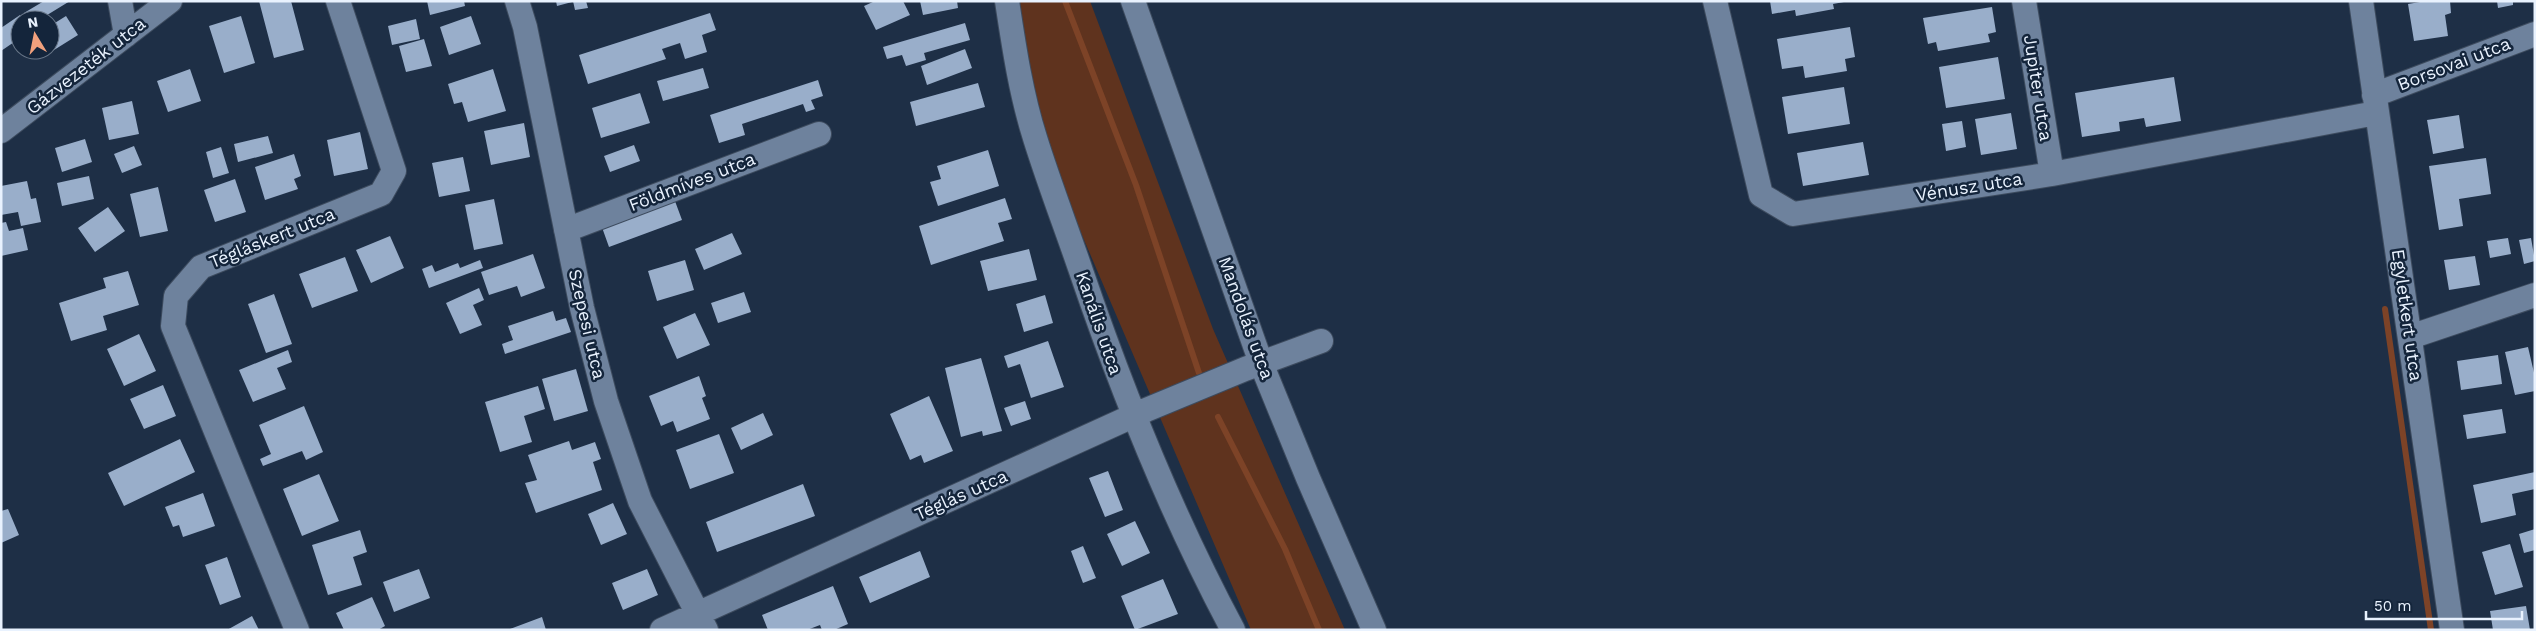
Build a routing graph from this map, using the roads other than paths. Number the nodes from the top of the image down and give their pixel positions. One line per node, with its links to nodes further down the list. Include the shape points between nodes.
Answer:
1 (120, 1): 11 (street)
2 (170, 1): 11 (street, Gázvezeték utca)
3 (338, 1): 23 (street, Tégláskert utca, via 394,170 381,194 200,268 176,296 174,326)
4 (517, 1): 16 (street, Szepesi utca)
5 (1006, 1): 21 (street, Kanális utca, via 1016,60 1035,137)
6 (1133, 1): 20 (street, Mandolás utca)
7 (1715, 1): 15 (street, Vénusz utca, via 1761,195 1793,214)
8 (2024, 1): 15 (street, Jupiter utca)
9 (2361, 1): 12 (street, Egyletkert utca)
10 (2535, 34): 12 (street, Borsovai utca)
11 (126, 35): 13 (street, Gázvezeték utca)
12 (2375, 104): 15 (street, Vénusz utca); 18 (street, Egyletkert utca)
13 (1, 131)
14 (819, 134): 16 (street, Földmíves utca)
15 (2052, 174)
16 (566, 230): 22 (street, Szepesi utca, via 606,401 640,501)
17 (2535, 295): 18 (street)
18 (2410, 337): 27 (street, Egyletkert utca)
19 (1321, 341): 20 (street, Téglás utca)
20 (1261, 363): 21 (street, Téglás utca); 26 (street, Mandolás utca)
21 (1133, 417): 22 (street, Téglás utca); 25 (street, Kanális utca, via 1169,500)
22 (702, 622): 24 (street, Téglás utca)
23 (297, 630)
24 (662, 630)
25 (1233, 630)
26 (1374, 630)
27 (2452, 630)

